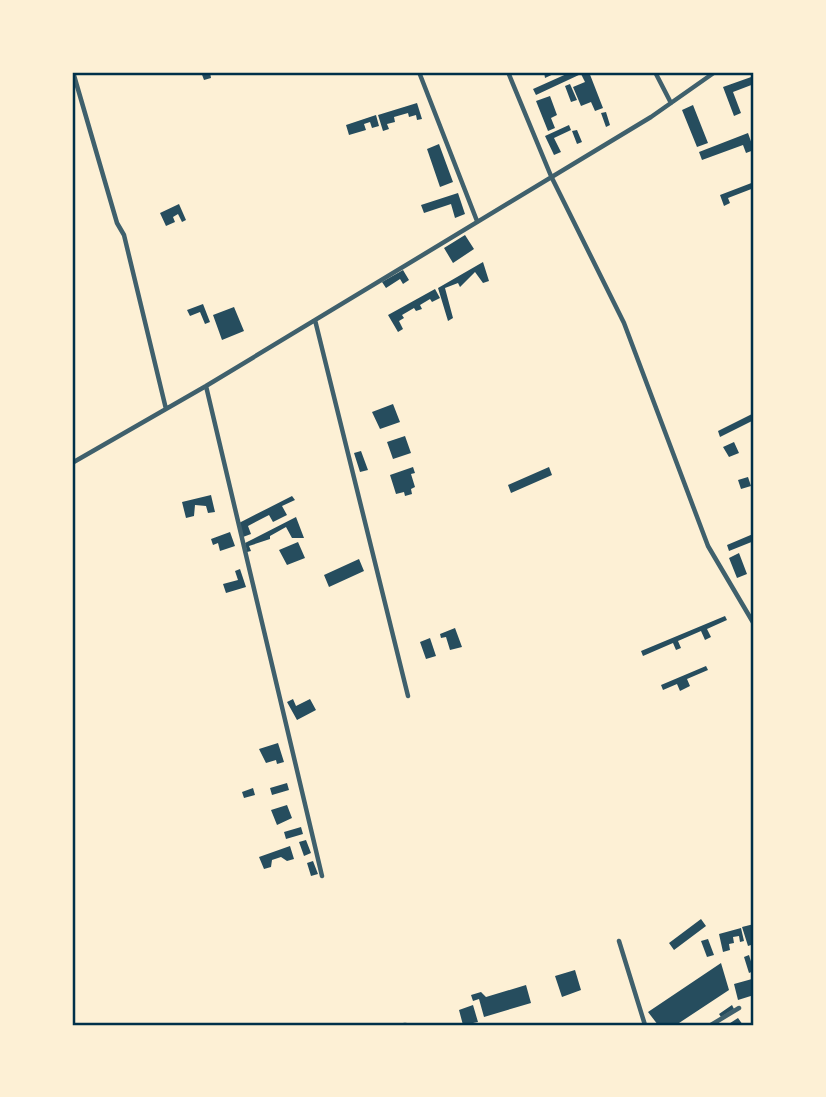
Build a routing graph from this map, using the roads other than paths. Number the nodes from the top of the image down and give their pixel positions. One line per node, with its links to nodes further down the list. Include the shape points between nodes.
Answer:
1 (73, 72): 11 (street, via 124,234)
2 (419, 72): 8 (street)
3 (508, 72): 7 (street)
4 (655, 72): 6 (street)
5 (715, 72): 6 (street)
6 (671, 103): 7 (street)
7 (551, 176): 8 (street); 13 (street, via 624,323 708,546)
8 (477, 221): 9 (street)
9 (315, 320): 10 (street); 14 (street)
10 (206, 386): 11 (street); 15 (street)
11 (166, 409): 12 (street)
12 (72, 463)
13 (754, 624)
14 (408, 696)
15 (322, 876)
16 (619, 941): 18 (street)
17 (739, 1008): 19 (street)
18 (645, 1025)
19 (711, 1025)

